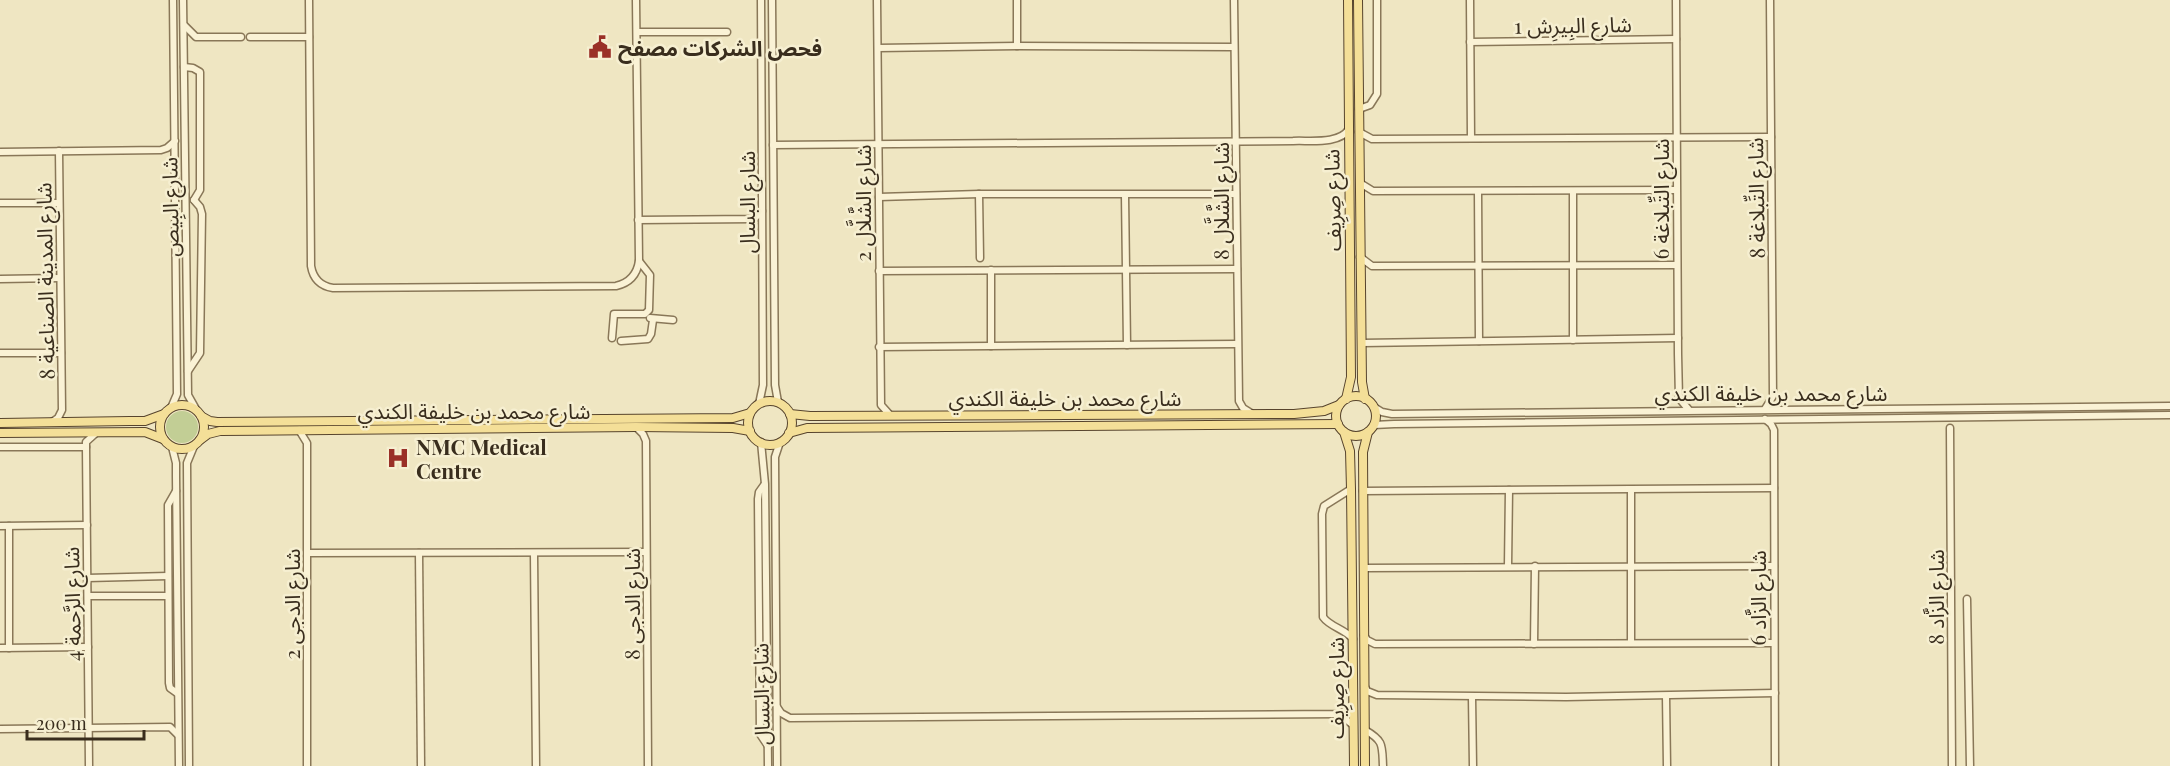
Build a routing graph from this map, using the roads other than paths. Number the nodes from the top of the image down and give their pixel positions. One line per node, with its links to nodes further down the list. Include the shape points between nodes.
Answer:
1 (173, 0): 38 (street, شارع البِيص)
2 (183, 0): 16 (street, شارع البِيص)
3 (309, 0): 22 (street)
4 (636, 0): 17 (street)
5 (761, 0): 62 (street, شارع البسال)
6 (772, 0): 40 (street, شارع البسال)
7 (877, 0): 27 (street, شارع الشَّلَّال 2)
8 (1017, 0): 25 (street)
9 (1234, 0): 26 (street, شارع الشَّلَّال 8)
10 (1358, 0): 30 (main road, شارع صِرِيف)
11 (1377, 0): 30 (street, via 1377,94 1370,105)
12 (1470, 0): 24 (street)
13 (1676, 0): 23 (street, شارع التِّبلاغة 6)
14 (1770, 0): 34 (street, شارع التِّبلاغة 8)
15 (1346, 2): 31 (main road, شارع صِرِيف)
16 (183, 24): 19 (street); 28 (street, شارع البِيص)
17 (637, 32): 18 (street); 64 (street)
18 (727, 32)
19 (196, 37): 20 (street); 28 (street)
20 (241, 37)
21 (250, 37): 22 (street)
22 (309, 37): 77 (street, via 311,266 320,283 333,288 616,286)
23 (1676, 39): 24 (street, شارع البِيرِش 1); 33 (street, شارع التِّبلاغة 6)
24 (1470, 42): 35 (street)
25 (1017, 46): 26 (street); 27 (street)
26 (1234, 47): 39 (street, شارع الشَّلَّال 8)
27 (878, 48): 41 (street, شارع الشَّلَّال 2)
28 (184, 51): 29 (street, شارع البِيص)
29 (184, 67): 57 (street, شارع البِيص); 58 (street, via 200,72 200,190)
30 (1359, 109): 32 (main road, شارع صِرِيف)
31 (1349, 129): 36 (street); 42 (main road, شارع صِرِيف)
32 (1359, 132): 37 (street); 44 (main road, شارع صِرِيف)
33 (1676, 137): 34 (street); 35 (street); 49 (street, شارع التِّبلاغة 6)
34 (1771, 137): 98 (street, شارع التِّبلاغة 8)
35 (1471, 138): 37 (street)
36 (1335, 139): 39 (street); 42 (street)
37 (1372, 139): 44 (street)
38 (175, 141): 43 (street); 47 (street, شارع البِيص)
39 (1236, 141): 41 (street); 54 (street, شارع الشَّلَّال 8)
40 (773, 145): 41 (street); 103 (street, شارع البسال)
41 (879, 145): 56 (street, شارع الشَّلَّال 2)
42 (1349, 146): 100 (main road, شارع صِرِيف, via 1351,377)
43 (161, 150): 45 (street); 47 (street)
44 (1359, 150): 48 (main road, شارع صِرِيف)
45 (58, 151): 46 (street); 60 (street, شارع المدينة الصناعية 8)
46 (0, 152)
47 (175, 163): 116 (street, شارع البِيص, via 177,394)
48 (1360, 183): 50 (street); 59 (main road, شارع صِرِيف)
49 (1676, 190): 51 (street); 69 (street, شارع التِّبلاغة 6)
50 (1372, 191): 52 (street); 59 (street)
51 (1573, 191): 52 (street); 71 (street)
52 (1478, 192): 72 (street)
53 (979, 194): 55 (street); 56 (street); 67 (street)
54 (1236, 194): 55 (street); 74 (street, شارع الشَّلَّال 8)
55 (1125, 195): 76 (street)
56 (879, 197): 78 (street, شارع الشَّلَّال 2)
57 (185, 200): 58 (street); 97 (street, شارع البِيص)
58 (195, 200): 97 (street, via 202,214 200,353)
59 (1360, 201): 66 (main road, شارع صِرِيف)
60 (59, 203): 61 (street); 80 (street, شارع المدينة الصناعية 8)
61 (0, 204)
62 (762, 211): 63 (street); 65 (street, شارع البسال)
63 (754, 219): 64 (street); 65 (street)
64 (638, 220): 68 (street)
65 (762, 228): 104 (street, شارع البسال, via 763,386)
66 (1360, 257): 70 (street); 79 (main road, شارع صِرِيف)
67 (980, 258)
68 (639, 261): 73 (street); 77 (street)
69 (1677, 265): 71 (street); 86 (street, شارع التِّبلاغة 6)
70 (1372, 266): 72 (street); 79 (street)
71 (1573, 266): 72 (street); 87 (street)
72 (1478, 267): 89 (street)
73 (647, 269): 77 (street); 82 (street)
74 (1237, 269): 76 (street); 91 (street, شارع الشَّلَّال 8)
75 (991, 270): 76 (street); 78 (street); 93 (street)
76 (1126, 270): 92 (street)
77 (636, 271)
78 (879, 271): 94 (street, شارع الشَّلَّال 2)
79 (1361, 277): 90 (main road, شارع صِرِيف)
80 (60, 278): 81 (street); 96 (street, شارع المدينة الصناعية 8)
81 (0, 279)
82 (648, 313): 83 (street); 85 (street, via 614,314)
83 (652, 320): 84 (street); 88 (street, via 648,339)
84 (673, 320)
85 (612, 338)
86 (1678, 338): 87 (street); 99 (street, شارع التِّبلاغة 6)
87 (1573, 340): 89 (street)
88 (621, 341)
89 (1479, 341): 90 (street)
90 (1362, 343): 101 (main road, شارع صِرِيف)
91 (1237, 344): 92 (street); 102 (street, شارع الشَّلَّال 8)
92 (1127, 345): 93 (street)
93 (991, 346): 94 (street)
94 (879, 347): 105 (street, شارع الشَّلَّال 2)
95 (0, 353): 96 (street)
96 (61, 353): 111 (street, شارع المدينة الصناعية 8)
97 (187, 372): 117 (street, شارع البِيص, via 188,395)
98 (1773, 396): 114 (street); 115 (street)
99 (1680, 398): 112 (street); 113 (street)
100 (1346, 399): 101 (main road); 106 (main road)
101 (1365, 399): 108 (main road)
102 (1239, 401): 120 (street); 121 (street)
103 (778, 402): 104 (main road); 119 (main road)
104 (759, 404): 118 (main road)
105 (881, 405): 123 (street); 124 (street)
106 (1338, 405): 121 (main road, شارع محمد بن خليفة الكندي, via 1311,413); 134 (main road)
107 (2170, 406): 109 (street, شارع محمد بن خليفة الكندي)
108 (1374, 408): 112 (street, شارع محمد بن خليفة الكندي, via 1392,414); 140 (main road, via 1376,420)
109 (2030, 408): 110 (street, شارع محمد بن خليفة الكندي); 127 (street, via 2028,413)
110 (1891, 409): 115 (street, شارع محمد بن خليفة الكندي); 128 (street, via 1870,412)
111 (62, 410): 131 (street, شارع المدينة الصناعية 8); 133 (street, شارع المدينة الصناعية 8)
112 (1671, 410): 113 (street, شارع محمد بن خليفة الكندي)
113 (1689, 410): 114 (street, شارع محمد بن خليفة الكندي)
114 (1765, 410): 115 (street, شارع محمد بن خليفة الكندي)
115 (1783, 410)
116 (167, 411): 117 (main road, via 181,405); 131 (main road, via 145,421); 148 (main road, via 160,427)
117 (199, 413): 118 (main road, شارع محمد بن خليفة الكندي, via 217,422 733,418); 152 (main road, via 204,429)
118 (750, 413): 142 (main road)
119 (790, 414): 123 (main road, شارع محمد بن خليفة الكندي); 147 (main road)
120 (1228, 414): 121 (main road, شارع محمد بن خليفة الكندي); 124 (main road, شارع محمد بن خليفة الكندي)
121 (1252, 414)
122 (2170, 415): 127 (street, شارع محمد بن خليفة الكندي)
123 (871, 416): 124 (main road, شارع محمد بن خليفة الكندي)
124 (891, 416)
125 (1941, 417): 126 (street, شارع محمد بن خليفة الكندي); 128 (street, شارع محمد بن خليفة الكندي); 137 (street)
126 (1960, 417): 127 (street, شارع محمد بن خليفة الكندي); 137 (street)
127 (1999, 417)
128 (1869, 418): 130 (street, شارع محمد بن خليفة الكندي)
129 (1765, 419): 130 (street, شارع محمد بن خليفة الكندي); 140 (street, شارع محمد بن خليفة الكندي, via 1394,424); 141 (street)
130 (1782, 419): 141 (street)
131 (75, 422): 133 (main road)
132 (0, 423): 133 (main road)
133 (52, 423)
134 (1338, 424): 143 (main road); 147 (main road, شارع محمد بن خليفة الكندي, via 807,428)
135 (636, 427): 136 (main road, شارع محمد بن خليفة الكندي); 139 (main road, شارع محمد بن خليفة الكندي); 149 (street)
136 (655, 427): 142 (main road, شارع محمد بن خليفة الكندي); 149 (street)
137 (1950, 428): 225 (street, شارع الزَّاد 8)
138 (298, 429): 139 (main road, شارع محمد بن خليفة الكندي); 152 (main road, شارع محمد بن خليفة الكندي, via 217,431); 153 (street)
139 (315, 429): 153 (street)
140 (1371, 429): 143 (main road, via 1356,436); 162 (main road, شارع صِرِيف, via 1363,452)
141 (1774, 430): 157 (street, شارع الزَّاد 6)
142 (750, 431): 150 (main road)
143 (1344, 432): 158 (main road, شارع صِرِيف, via 1350,451)
144 (0, 433): 145 (main road)
145 (77, 433): 146 (main road); 154 (street)
146 (96, 433): 148 (main road, via 145,432); 154 (street)
147 (789, 433): 151 (main road)
148 (163, 439): 156 (main road)
149 (646, 441): 166 (street, شارع الدجى 8)
150 (760, 442): 151 (main road); 210 (street, شارع البسال, via 765,484)
151 (780, 442): 197 (street, شارع البسال, via 775,457)
152 (197, 443): 156 (main road, via 183,450); 213 (street, via 187,463)
153 (307, 443): 167 (street, شارع الدجى 2)
154 (86, 445): 155 (street); 163 (street, شارع الرَّحمة 4)
155 (0, 447)
156 (172, 447): 161 (street)
157 (1774, 488): 160 (street); 173 (street, شارع الزَّاد 6)
158 (1352, 489): 181 (main road, شارع صِرِيف); 181 (street, via 1324,506 1322,582 1324,619)
159 (1509, 490): 160 (street); 162 (street); 171 (street)
160 (1631, 490): 170 (street)
161 (176, 491): 175 (street, via 168,505); 191 (street)
162 (1363, 491): 174 (main road, شارع صِرِيف)
163 (87, 525): 165 (street); 176 (street, شارع الرَّحمة 4)
164 (0, 526): 165 (street)
165 (9, 526): 188 (street)
166 (646, 552): 169 (street); 217 (street, شارع الدجى 8)
167 (308, 553): 168 (street); 214 (street, شارع الدجى 2)
168 (419, 553): 169 (street); 215 (street)
169 (534, 554): 216 (street)
170 (1630, 565): 172 (street); 173 (street); 182 (street)
171 (1508, 566): 172 (street); 174 (street)
172 (1535, 566): 185 (street)
173 (1774, 566): 183 (street, شارع الزَّاد 6)
174 (1364, 568): 180 (main road, شارع صِرِيف)
175 (168, 576): 176 (street); 178 (street)
176 (87, 578): 177 (street, شارع الرَّحمة 4)
177 (88, 596): 178 (street); 186 (street, شارع الرَّحمة 4)
178 (168, 596): 191 (street, via 169,683)
179 (1968, 598): 226 (street, شارع الزَّاد 8)
180 (1364, 635): 184 (street); 189 (main road, شارع صِرِيف)
181 (1353, 639): 198 (main road, شارع صِرِيف)
182 (1630, 643): 183 (street); 185 (street)
183 (1774, 643): 192 (street, شارع الزَّاد 6)
184 (1375, 644): 185 (street); 189 (street)
185 (1534, 644)
186 (88, 647): 188 (street); 204 (street, شارع الرَّحمة 4)
187 (0, 648): 188 (street)
188 (9, 648)
189 (1364, 655): 190 (main road, شارع صِرِيف)
190 (1365, 687): 193 (street); 196 (main road, شارع صِرِيف)
191 (177, 693): 200 (street)
192 (1774, 693): 194 (street); 224 (street, شارع الزَّاد 6)
193 (1377, 696): 195 (street); 196 (street, via 1368,699)
194 (1666, 696): 195 (street); 223 (street)
195 (1472, 697): 222 (street)
196 (1365, 706): 206 (main road, شارع صِرِيف)
197 (777, 707): 201 (street); 207 (street, شارع البسال)
198 (1353, 707): 199 (street); 202 (main road, شارع صِرِيف)
199 (1339, 714): 201 (street); 202 (street)
200 (177, 718): 203 (street); 208 (street)
201 (790, 718): 207 (street)
202 (1353, 725): 219 (main road, شارع صِرِيف)
203 (170, 727): 204 (street); 208 (street)
204 (89, 728): 205 (street); 211 (street, شارع الرَّحمة 4)
205 (0, 729)
206 (1365, 730): 220 (main road, شارع صِرِيف); 221 (street, via 1380,740)
207 (777, 732): 218 (street, شارع البسال)
208 (178, 735): 209 (street)
209 (179, 764): 212 (street)
210 (766, 764)
211 (89, 766)
212 (173, 766)
213 (189, 766)
214 (307, 766)
215 (421, 766)
216 (536, 766)
217 (648, 766)
218 (777, 766)
219 (1354, 766)
220 (1365, 766)
221 (1383, 766)
222 (1473, 766)
223 (1667, 766)
224 (1775, 766)
225 (1952, 766)
226 (1970, 766)

